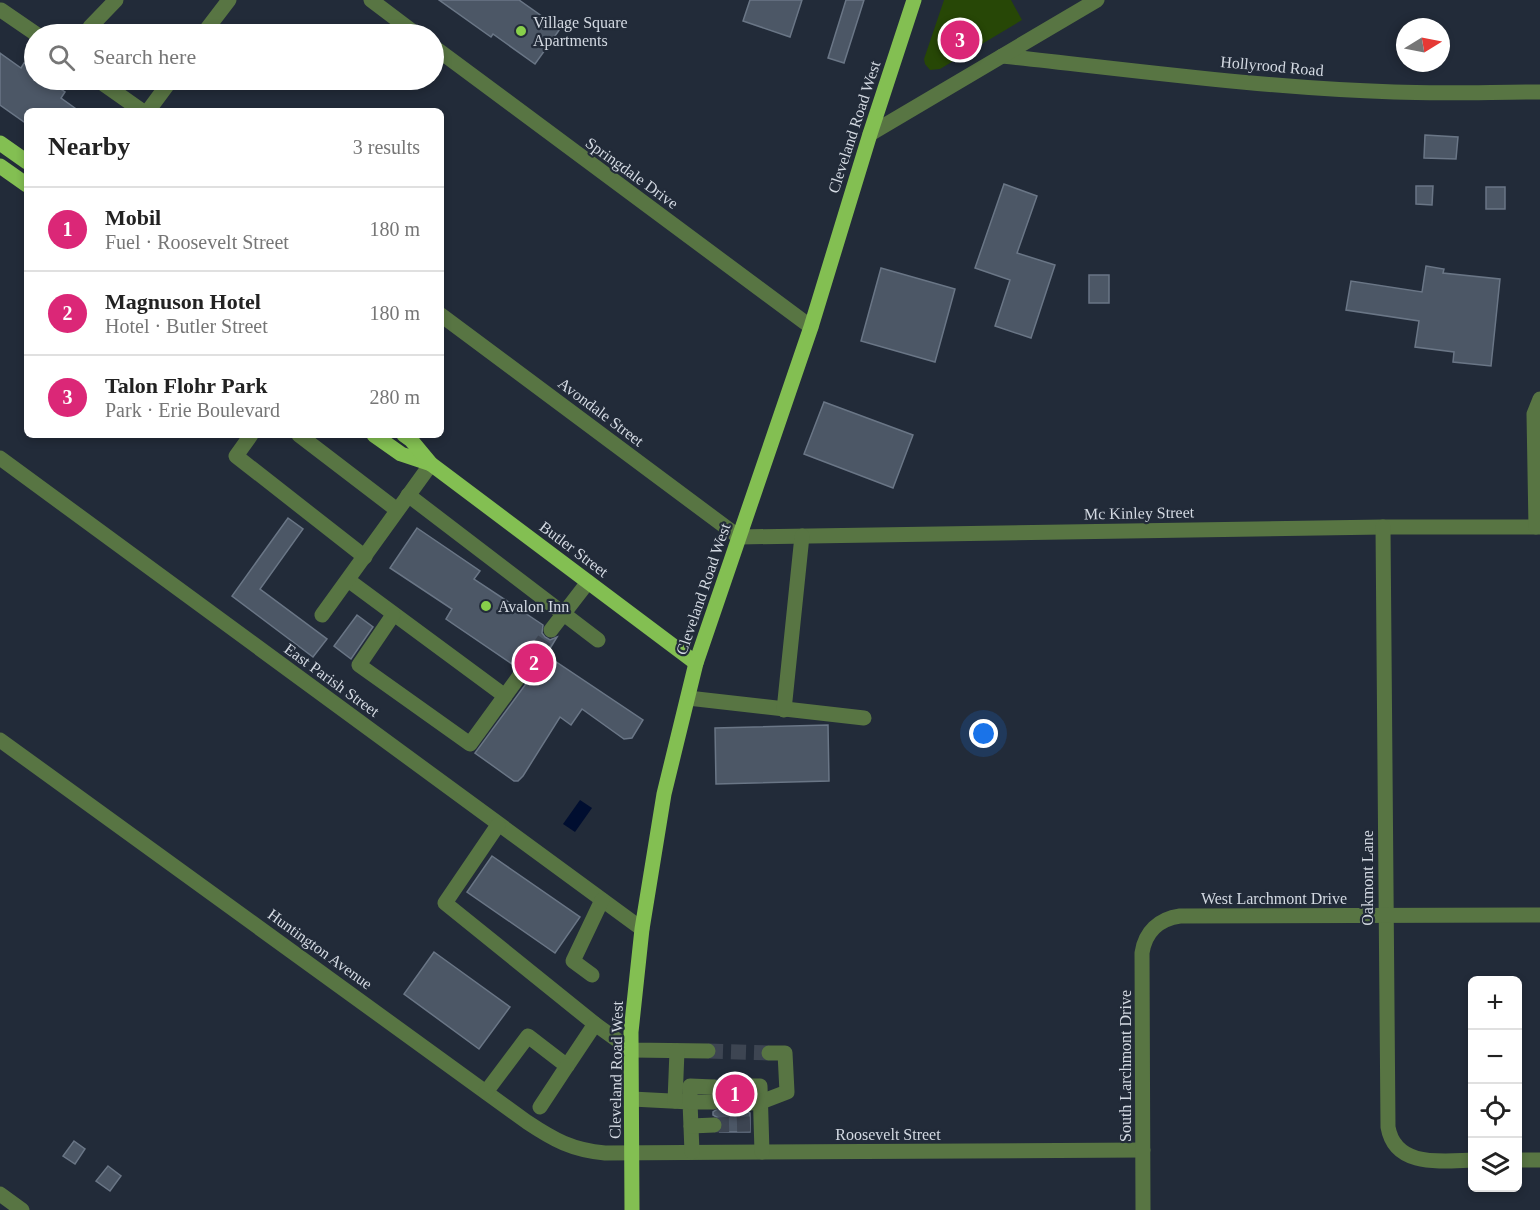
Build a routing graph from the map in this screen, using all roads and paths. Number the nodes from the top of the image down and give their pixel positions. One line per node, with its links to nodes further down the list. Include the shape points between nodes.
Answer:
1 (116, 0): 7 (street)
2 (229, 0): 8 (street)
3 (370, 0): 9 (street)
4 (914, 0): 18 (main road, Cleveland Road West)
5 (1097, 0): 12 (street)
6 (1, 10): 10 (street)
7 (93, 24)
8 (211, 24)
9 (402, 24)
10 (24, 26)
11 (444, 55): 24 (street, Springdale Drive)
12 (1002, 56): 15 (street, Hollyrood Road, via 1305,87 1394,92); 18 (street)
13 (117, 90): 16 (street)
14 (165, 90): 17 (street)
15 (1540, 92)
16 (151, 108)
17 (154, 108)
18 (870, 134): 24 (main road, Cleveland Road West)
19 (0, 143): 20 (main road)
20 (24, 160)
21 (0, 166): 22 (main road)
22 (24, 183)
23 (444, 317): 37 (street, Avondale Street)
24 (811, 327): 37 (main road, Cleveland Road West)
25 (1540, 399): 35 (street, via 1534,414)
26 (249, 438): 38 (street, via 236,456)
27 (303, 438): 33 (street)
28 (378, 438): 31 (main road, Butler Street, via 401,454)
29 (408, 438): 31 (main road, Butler Street)
30 (0, 458): 53 (street, East Parish Street)
31 (431, 464): 32 (street); 40 (main road, Butler Street)
32 (408, 495): 33 (street); 43 (street)
33 (397, 510): 38 (street)
34 (1383, 527): 35 (street, Mc Kinley Street); 36 (street, Mc Kinley Street); 56 (street, Oakmont Lane)
35 (1538, 527)
36 (801, 536): 37 (street, Mc Kinley Street); 50 (street)
37 (739, 537): 46 (main road, Cleveland Road West)
38 (365, 557): 39 (street)
39 (348, 580): 41 (street); 42 (street)
40 (588, 582): 43 (street); 46 (main road, Butler Street)
41 (322, 615)
42 (393, 615): 48 (street); 48 (street, via 359,665 470,744)
43 (563, 615): 44 (street); 45 (street)
44 (551, 630)
45 (598, 640)
46 (696, 663): 49 (main road, Cleveland Road West)
47 (523, 671): 48 (street)
48 (505, 696)
49 (688, 698): 50 (street); 58 (main road, Cleveland Road West, via 664,794)
50 (784, 710): 51 (street)
51 (864, 718)
52 (0, 740): 67 (street, Huntington Avenue)
53 (498, 825): 54 (street, East Parish Street); 60 (street, via 445,903)
54 (602, 900): 58 (street, East Parish Street); 59 (street, via 573,961)
55 (1540, 915): 56 (street, West Larchmont Drive)
56 (1385, 916): 57 (street, West Larchmont Drive, via 1180,916); 79 (street, Oakmont Lane, via 1389,1132 1397,1147 1413,1158)
57 (1155, 926): 75 (street, South Larchmont Drive, via 1142,953)
58 (642, 930): 61 (main road, Cleveland Road West)
59 (592, 975)
60 (595, 1024): 61 (street); 65 (street)
61 (632, 1050): 62 (street); 69 (main road, Cleveland Road West)
62 (677, 1051): 63 (street); 70 (street)
63 (708, 1051)
64 (769, 1053): 71 (street, via 785,1053 787,1092)
65 (567, 1066): 67 (street, via 528,1036); 72 (street)
66 (751, 1086): 71 (street, via 760,1086)
67 (486, 1092): 78 (street, Huntington Avenue, via 565,1145 596,1152)
68 (713, 1095): 70 (street)
69 (632, 1099): 70 (street); 78 (main road, Cleveland Road West)
70 (683, 1101): 74 (street)
71 (756, 1102): 77 (street)
72 (540, 1107)
73 (714, 1125): 74 (street)
74 (691, 1126): 76 (street)
75 (1143, 1150): 77 (street, Roosevelt Street); 85 (street, South Larchmont Drive)
76 (692, 1152): 77 (street, Roosevelt Street); 78 (street, Roosevelt Street)
77 (762, 1152)
78 (632, 1153): 84 (main road, Cleveland Road West)
79 (1468, 1160)
80 (1522, 1160): 81 (street)
81 (1540, 1160)
82 (0, 1194): 83 (street)
83 (22, 1210)
84 (632, 1210)
85 (1143, 1210)

